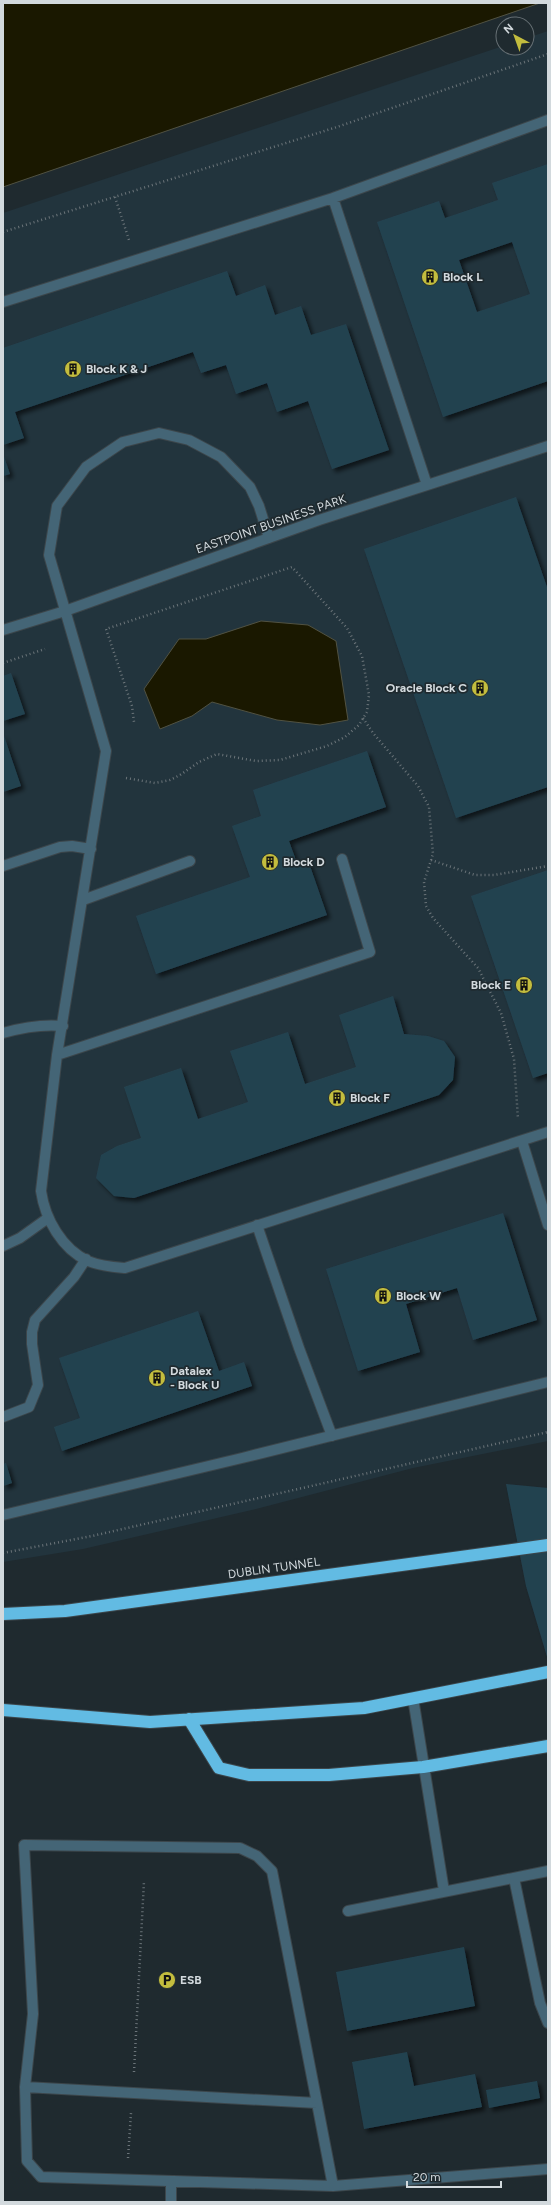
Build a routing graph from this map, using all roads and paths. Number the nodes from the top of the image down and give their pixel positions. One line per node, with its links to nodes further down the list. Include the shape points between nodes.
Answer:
1 (548, 54): 3 (path, via 337,127)
2 (548, 120): 4 (lane)
3 (114, 197): 5 (path); 6 (path)
4 (333, 198): 6 (lane); 9 (lane)
5 (3, 232)
6 (136, 260): 7 (lane)
7 (3, 302)
8 (548, 446): 9 (lane, EASTPOINT BUSINESS PARK)
9 (427, 485): 10 (lane, EASTPOINT BUSINESS PARK)
10 (269, 538): 11 (lane, EASTPOINT BUSINESS PARK); 11 (lane, via 250,487 221,457 189,440 159,433 123,442 86,468 57,506 49,555)
11 (64, 611): 12 (lane, EASTPOINT BUSINESS PARK); 18 (lane, via 106,751)
12 (3, 630)
13 (45, 649): 14 (path)
14 (3, 663)
15 (363, 718): 16 (path, via 367,712 369,695 362,656 356,642 347,628 292,567 106,629 132,706); 17 (path, via 345,737 327,746 280,760 256,761 217,754 170,780 154,783); 20 (path, via 408,772 425,797 432,827)
16 (134, 722)
17 (126, 778)
18 (91, 849): 22 (lane, via 60,847); 24 (lane)
19 (342, 859): 27 (lane, via 370,952)
20 (432, 860): 23 (path, via 475,875 494,875); 29 (path, via 424,882 426,906 437,923 478,968 501,1013 511,1044)
21 (190, 861): 24 (lane)
22 (3, 866)
23 (548, 866)
24 (83, 900): 25 (lane)
25 (63, 1026): 26 (lane, via 45,1024); 27 (lane)
26 (3, 1033)
27 (57, 1055): 30 (lane, via 41,1191)
28 (548, 1132): 29 (lane)
29 (525, 1140): 31 (lane); 32 (lane)
30 (48, 1218): 33 (lane, via 20,1238); 34 (lane, via 59,1235)
31 (257, 1225): 34 (lane, via 125,1268 103,1265); 38 (lane)
32 (548, 1225)
33 (3, 1246)
34 (86, 1259): 36 (lane, via 36,1320 32,1344 38,1385 29,1407)
35 (548, 1382): 38 (lane)
36 (3, 1417)
37 (548, 1432): 41 (path, via 92,1536)
38 (332, 1436): 39 (lane)
39 (3, 1515)
40 (548, 1545): 42 (highway, DUBLIN TUNNEL, via 65,1611)
41 (3, 1553)
42 (3, 1614)
43 (548, 1672): 44 (highway)
44 (413, 1698): 46 (highway, via 364,1708); 48 (lane)
45 (3, 1710): 46 (highway, via 150,1722)
46 (189, 1719): 48 (highway, via 219,1768 249,1775 329,1775)
47 (548, 1746): 48 (highway)
48 (423, 1767): 52 (lane)
49 (548, 1871): 50 (lane)
50 (514, 1878): 52 (lane); 54 (lane, via 540,2002)
51 (144, 1881): 56 (path)
52 (444, 1891): 53 (lane)
53 (348, 1911)
54 (548, 2023)
55 (25, 2087): 56 (lane); 57 (lane, via 33,2014 24,1845 240,1848 257,1856 272,1872); 59 (lane, via 27,2161 41,2177)
56 (133, 2093): 57 (lane); 59 (path)
57 (317, 2102): 61 (lane)
58 (548, 2169): 61 (lane)
59 (127, 2180): 60 (lane)
60 (171, 2181): 61 (lane); 62 (lane)
61 (332, 2186)
62 (170, 2202)

